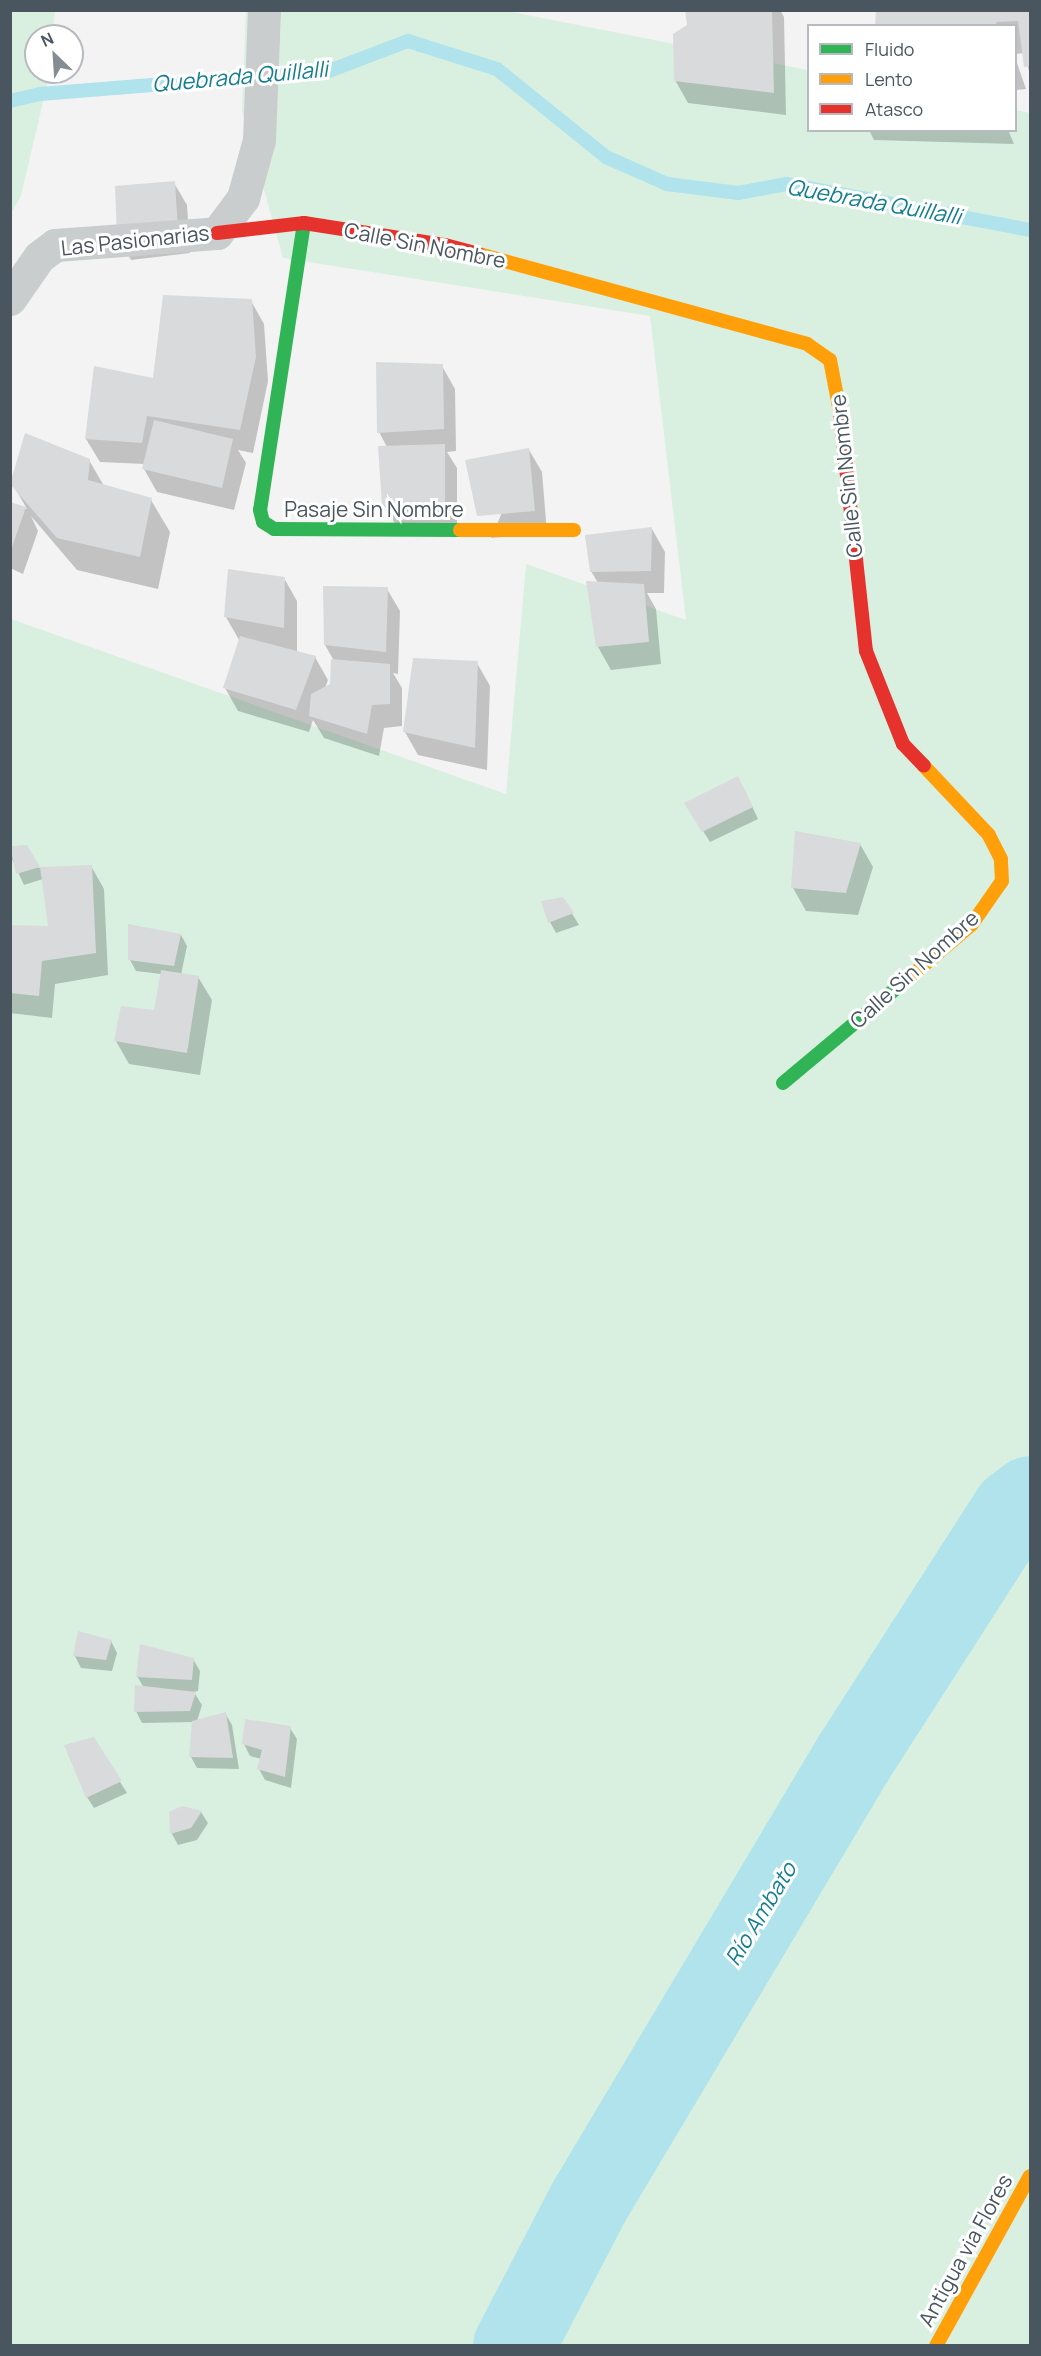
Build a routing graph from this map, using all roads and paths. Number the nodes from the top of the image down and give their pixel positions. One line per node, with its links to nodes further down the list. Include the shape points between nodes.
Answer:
1 (264, 10): 3 (street, Las Pasionarias, via 259,140 243,198)
2 (304, 223): 3 (street, Calle Sin Nombre); 5 (street, Pasaje Sin Nombre, via 260,510 263,522 273,529); 6 (street, Calle Sin Nombre, via 445,245 558,273 807,344 830,360 836,380 866,651 903,744 989,835 1001,859 1002,881 972,924)
3 (218, 233): 4 (street, Las Pasionarias, via 55,245 39,257)
4 (10, 299)
5 (574, 531)
6 (783, 1083)
7 (1030, 2175): 8 (street, Antigua via Flores)
8 (936, 2346)

